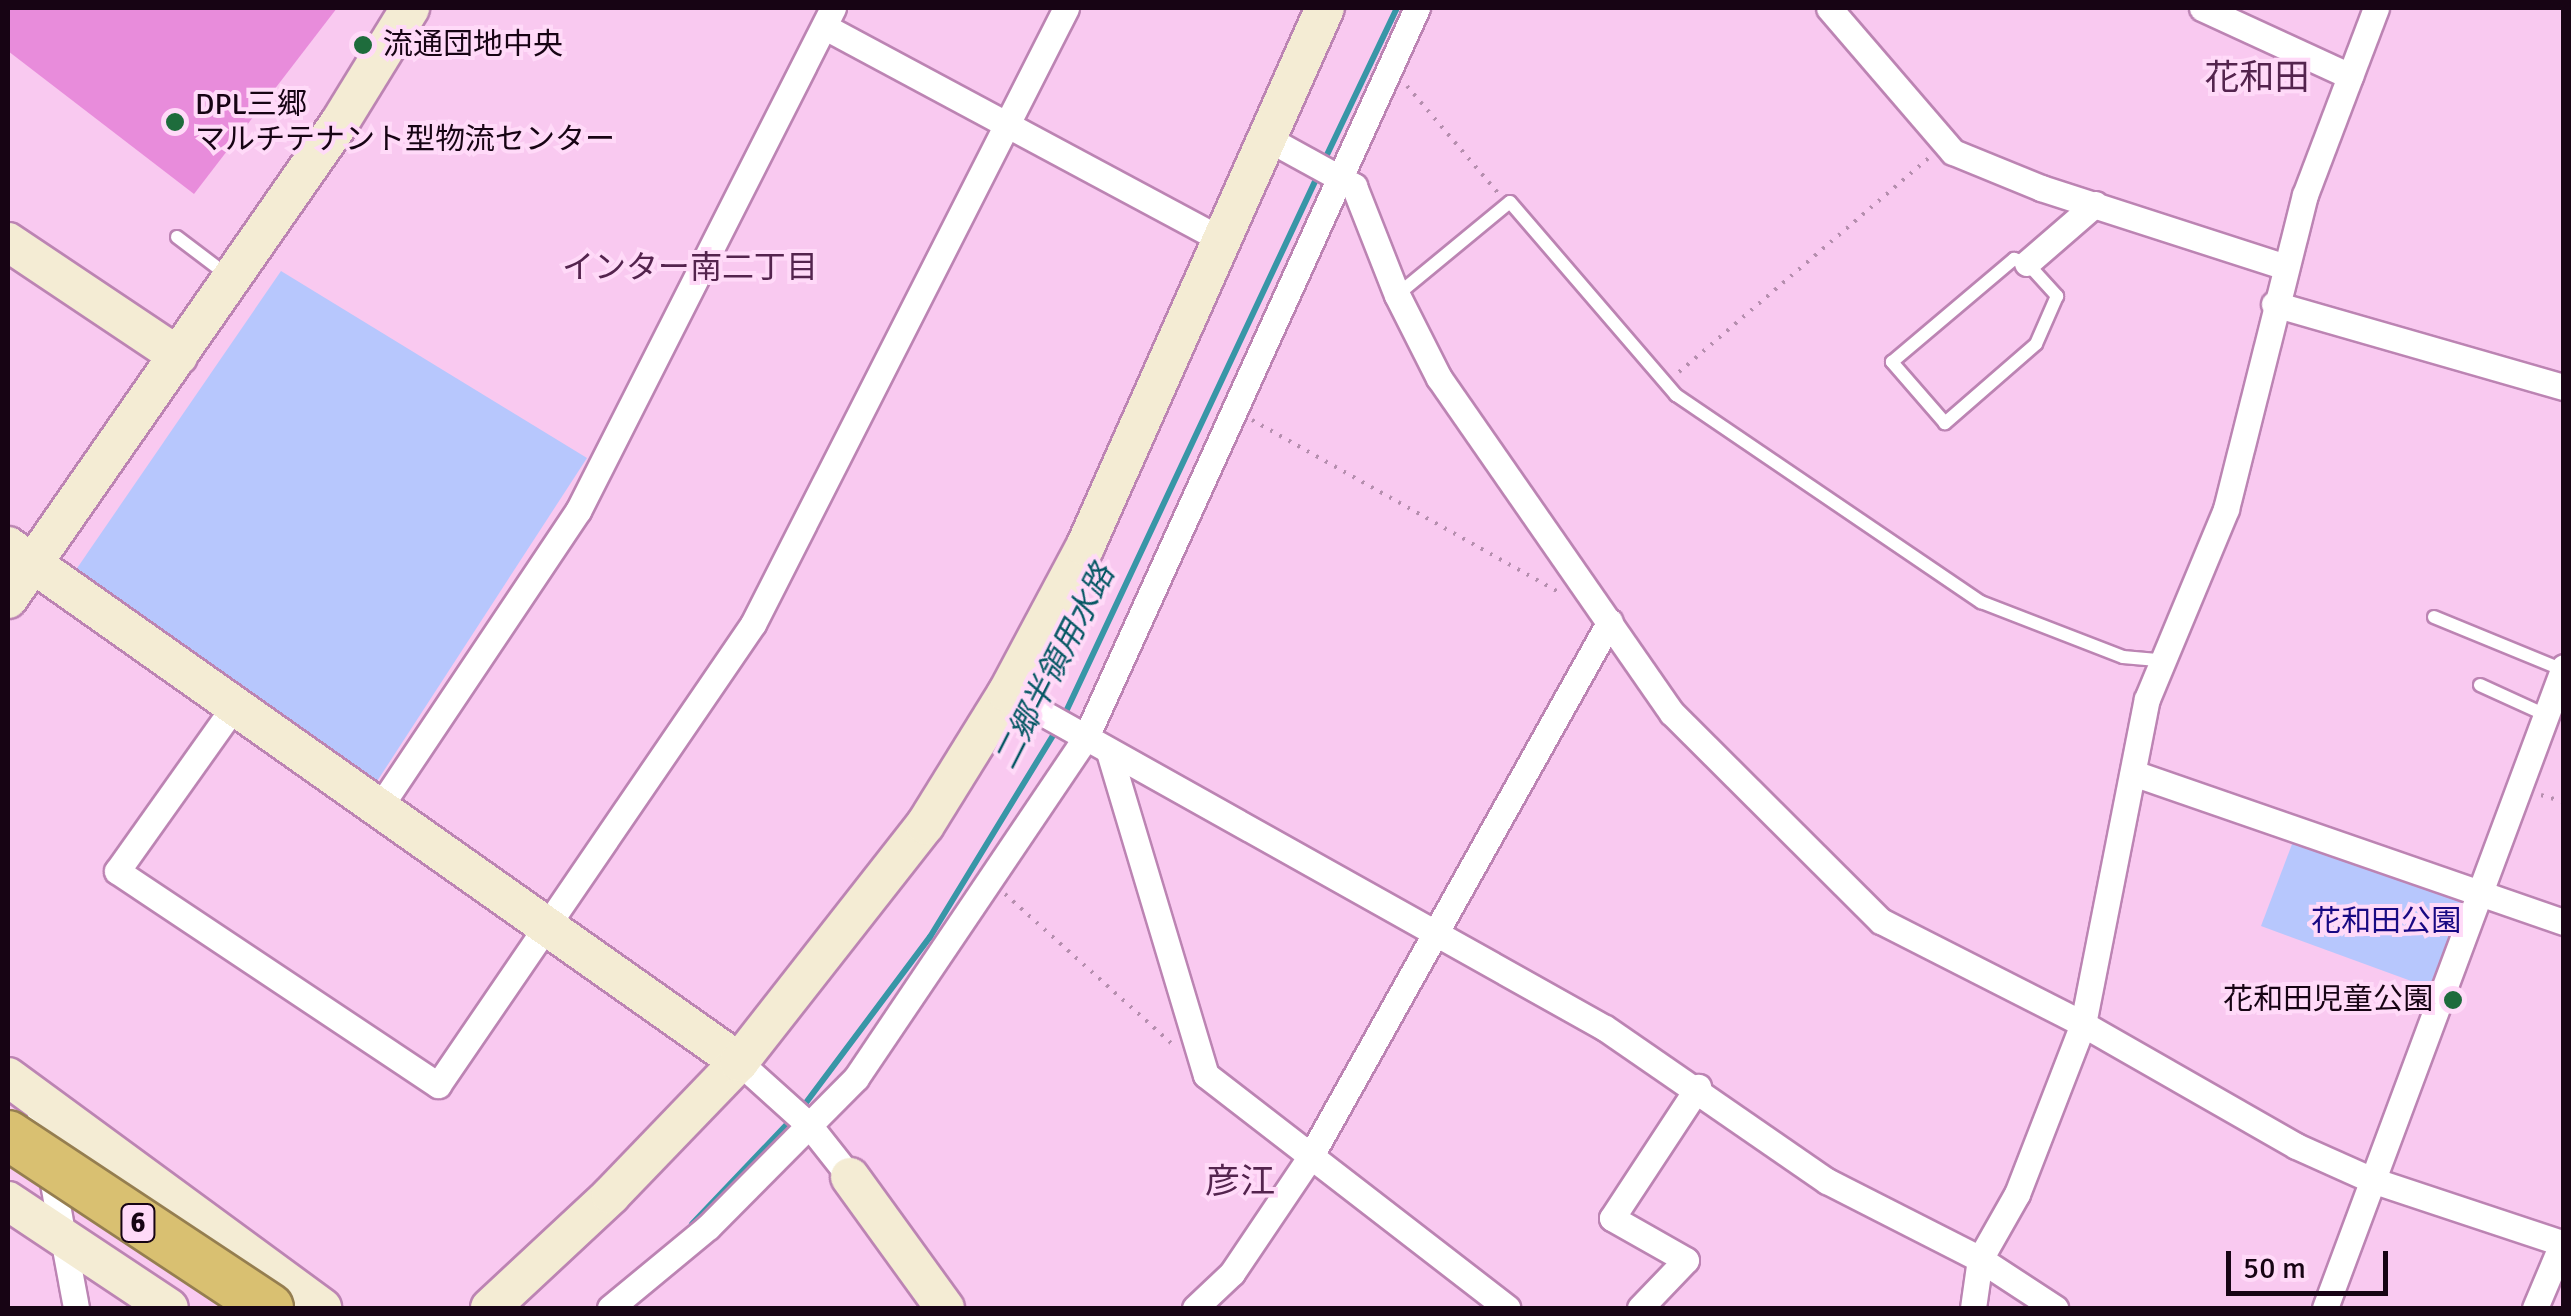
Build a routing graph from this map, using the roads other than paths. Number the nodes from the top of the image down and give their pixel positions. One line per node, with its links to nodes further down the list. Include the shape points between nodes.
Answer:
1 (410, 8): 19 (street)
2 (1066, 8): 10 (street)
3 (1324, 8): 11 (street)
4 (1417, 8): 12 (street)
5 (1829, 8): 13 (street, via 1944,145)
6 (2202, 8): 9 (street)
7 (2376, 8): 9 (street)
8 (829, 18): 10 (street); 37 (street, via 578,511)
9 (2350, 76): 18 (street)
10 (1006, 126): 15 (street); 40 (street, via 753,624)
11 (1277, 144): 12 (street); 15 (street)
12 (1345, 176): 20 (street, via 1362,202); 34 (street)
13 (2094, 204): 17 (street); 18 (street)
14 (177, 237): 19 (lane)
15 (1218, 238): 31 (street)
16 (8, 242): 22 (street)
17 (2027, 262): 17 (lane, via 2057,296 2036,344 1945,422 1892,362 2014,259)
18 (2285, 267): 21 (street)
19 (233, 279): 22 (street)
20 (1397, 295): 27 (street, via 1456,404); 28 (lane, via 1507,204 1664,385 1980,602 2075,641)
21 (2274, 304): 23 (street); 28 (street, via 2226,509)
22 (178, 356): 24 (street)
23 (2564, 386)
24 (21, 554): 25 (street); 32 (street)
25 (8, 599)
26 (2434, 617): 29 (lane)
27 (1610, 621): 41 (street); 42 (street, via 1672,713 1881,920)
28 (2160, 660): 36 (street)
29 (2563, 668): 33 (street)
30 (2480, 684): 33 (lane)
31 (1021, 700): 34 (street); 43 (street)
32 (233, 708): 37 (street); 40 (street, via 117,871 438,1085)
33 (2548, 716): 38 (street)
34 (1086, 738): 35 (street); 46 (street, via 856,1078)
35 (1109, 752): 41 (street); 48 (street, via 1206,1075)
36 (2133, 773): 38 (street); 42 (street)
37 (379, 808): 40 (street)
38 (2483, 894): 39 (street); 51 (street)
39 (2564, 922)
40 (548, 928): 43 (street)
41 (1434, 934): 44 (street); 48 (street)
42 (2083, 1024): 51 (street, via 2209,1100); 55 (street, via 2018,1194)
43 (739, 1062): 46 (street); 60 (street, via 612,1196)
44 (1698, 1087): 55 (street, via 1827,1181); 65 (street, via 1612,1218 1686,1260)
45 (17, 1094): 53 (street); 56 (highway, bridge); 59 (street)
46 (809, 1125): 50 (street); 61 (street, via 708,1226)
47 (8, 1135): 56 (highway, 6, bridge)
48 (1309, 1159): 63 (street, via 1232,1273); 64 (street)
49 (8, 1174): 56 (highway, 6)
50 (850, 1178): 62 (street)
51 (2372, 1180): 54 (street); 68 (street)
52 (8, 1200): 53 (street)
53 (66, 1239): 57 (street); 58 (street)
54 (2563, 1244): 69 (street)
55 (1980, 1259): 66 (street); 67 (street)
56 (245, 1305)
57 (76, 1308)
58 (169, 1308)
59 (322, 1308)
60 (490, 1308)
61 (610, 1308)
62 (945, 1308)
63 (1196, 1308)
64 (1507, 1308)
65 (1640, 1308)
66 (1973, 1308)
67 (2055, 1308)
68 (2325, 1308)
69 (2535, 1308)

